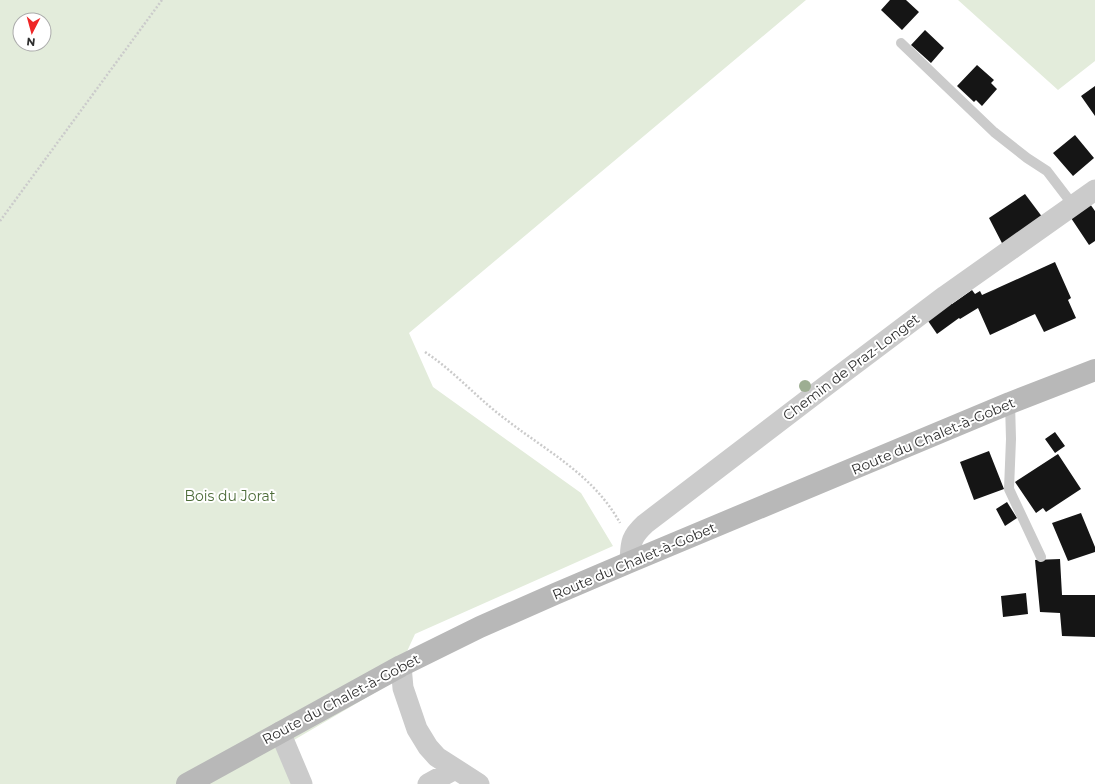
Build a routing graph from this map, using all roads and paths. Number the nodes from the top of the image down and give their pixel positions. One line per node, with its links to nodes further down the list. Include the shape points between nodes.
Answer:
1 (162, 0): 5 (path)
2 (901, 43): 4 (lane, via 994,132 1047,171)
3 (1095, 190): 4 (street, Chemin de Praz-Longet)
4 (1073, 205): 9 (street, Chemin de Praz-Longet, via 945,296 646,524 638,531)
5 (0, 221)
6 (425, 352): 9 (path, via 439,361 504,419 588,481 614,511)
7 (1095, 370): 8 (main road, Route du Chalet-à-Gobet)
8 (1010, 403): 9 (main road, Route du Chalet-à-Gobet); 10 (lane, via 1012,439 1009,489)
9 (630, 552): 11 (main road, Route du Chalet-à-Gobet, via 555,594)
10 (1041, 557)
11 (401, 666): 12 (main road, Route du Chalet-à-Gobet); 13 (street, via 403,688 417,729 437,757)
12 (280, 732): 14 (main road, Route du Chalet-à-Gobet); 15 (street)
13 (455, 769): 16 (street); 17 (street)
14 (187, 784)
15 (302, 784)
16 (428, 784)
17 (479, 784)

